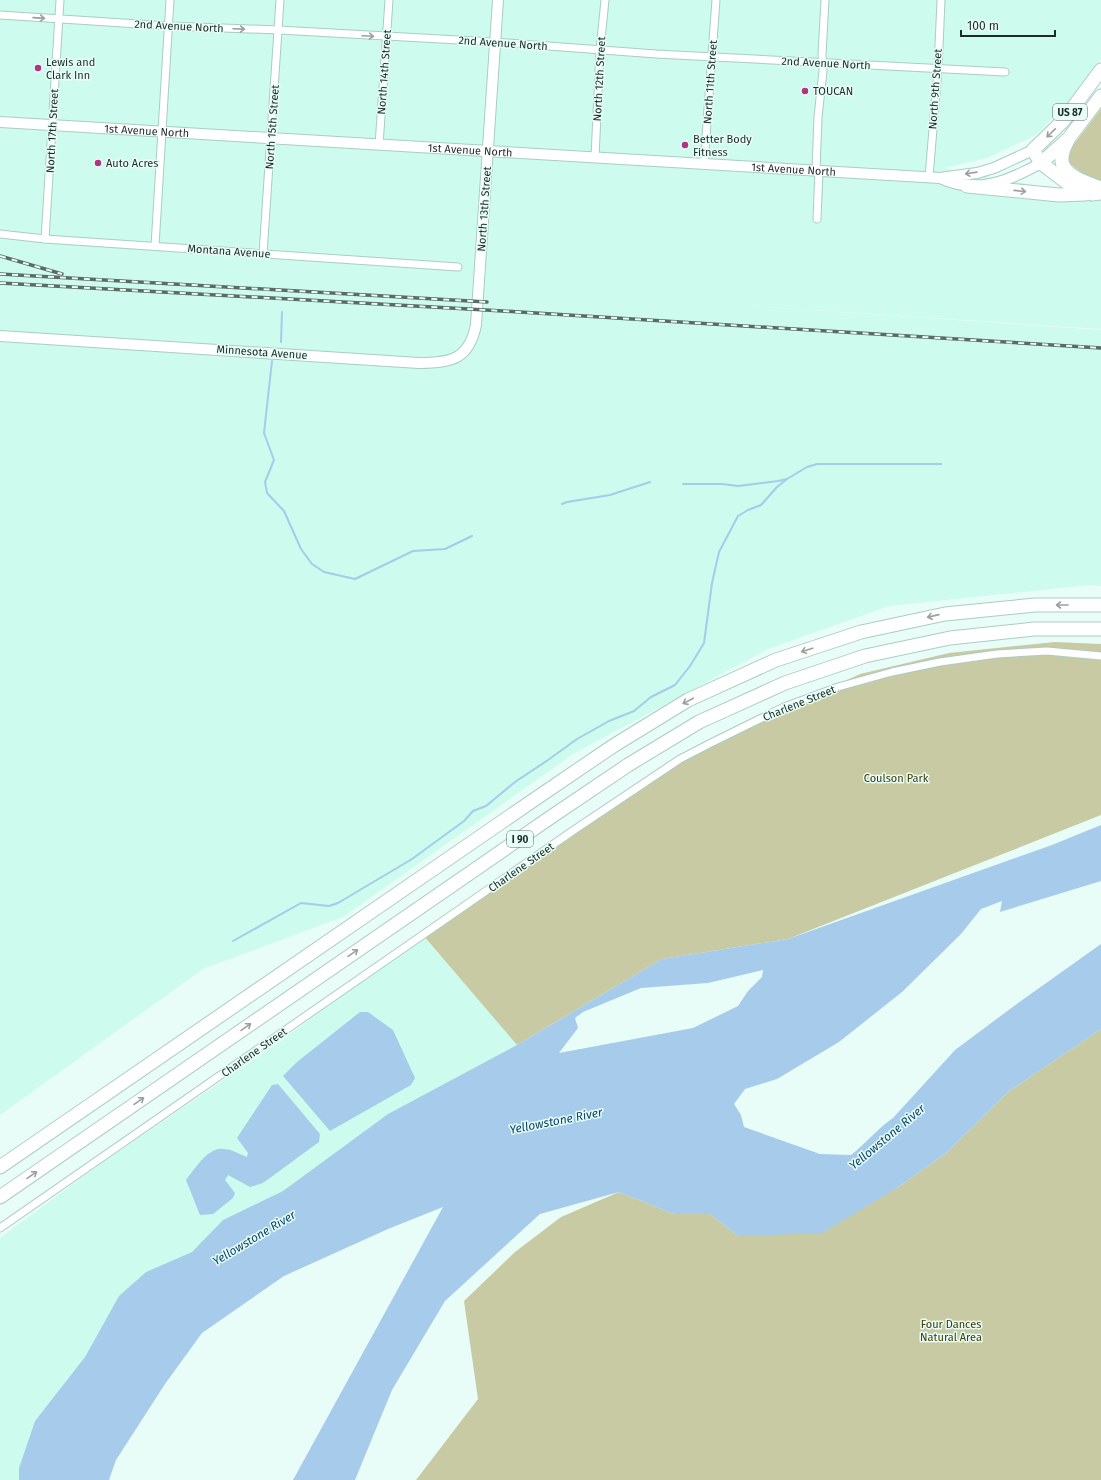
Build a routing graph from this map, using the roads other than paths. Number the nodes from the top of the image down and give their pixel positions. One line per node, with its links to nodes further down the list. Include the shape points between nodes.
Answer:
1 (60, 0): 11 (street, North 17th Street)
2 (170, 0): 12 (street)
3 (280, 0): 13 (street, North 15th Street)
4 (389, 0): 14 (street, North 14th Street)
5 (498, 0): 15 (main road, North 13th Street)
6 (605, 0): 16 (street, North 12th Street)
7 (716, 0): 17 (street, North 11th Street)
8 (825, 0): 18 (street)
9 (941, 0): 19 (street, North 9th Street)
10 (0, 15): 11 (street, 2nd Avenue North, one-way to 11)
11 (58, 19): 12 (street, 2nd Avenue North); 24 (street, North 17th Street)
12 (169, 26): 13 (street, 2nd Avenue North, one-way to 13); 25 (street)
13 (279, 30): 14 (street, 2nd Avenue North, one-way to 14); 26 (street, North 15th Street)
14 (387, 37): 15 (street, 2nd Avenue North); 28 (street, North 14th Street)
15 (494, 42): 16 (street, 2nd Avenue North); 30 (main road, North 13th Street)
16 (600, 50): 17 (street, 2nd Avenue North); 31 (street, North 12th Street)
17 (712, 56): 18 (street, 2nd Avenue North); 33 (street, North 11th Street)
18 (822, 63): 19 (street, 2nd Avenue North); 34 (street)
19 (938, 69): 21 (street, 2nd Avenue North); 35 (street, North 9th Street)
20 (1101, 70): 29 (highway, US 87, one-way to 29, via 1063,121)
21 (1005, 72)
22 (1101, 96): 27 (highway, US 87)
23 (0, 122): 24 (main road, 1st Avenue North)
24 (53, 125): 25 (main road, 1st Avenue North); 41 (street, North 17th Street)
25 (162, 132): 26 (main road, 1st Avenue North); 42 (street)
26 (271, 138): 28 (main road, 1st Avenue North); 43 (street, North 15th Street)
27 (1068, 138): 32 (highway, 1st Avenue North); 38 (highway, US 87, via 1061,159 1063,166)
28 (379, 144): 30 (main road, 1st Avenue North)
29 (1033, 150): 32 (highway); 36 (main road, 1st Avenue North, one-way to 36, via 994,168)
30 (488, 151): 31 (main road, 1st Avenue North); 45 (main road, North 13th Street)
31 (595, 157): 33 (main road, 1st Avenue North)
32 (1041, 163): 37 (main road, 1st Avenue North, via 1017,176); 38 (highway, via 1070,186)
33 (704, 164): 34 (main road, 1st Avenue North)
34 (817, 170): 35 (main road, 1st Avenue North); 39 (street)
35 (929, 177): 36 (main road, 1st Avenue North)
36 (940, 178): 37 (main road, 1st Avenue North)
37 (967, 186): 38 (highway, one-way to 38, via 1059,195)
38 (1098, 192)
39 (817, 219)
40 (0, 234): 41 (street, Montana Avenue)
41 (45, 238): 42 (street, Montana Avenue)
42 (155, 246): 43 (street, Montana Avenue)
43 (263, 254): 44 (street, Montana Avenue)
44 (458, 267)
45 (478, 297): 46 (main road, Minnesota Avenue, via 476,325 469,347 452,359 436,363)
46 (0, 336)
47 (1101, 605): 50 (highway, I 90, one-way to 50, via 1035,605 946,614 861,632 776,660 688,700 613,746)
48 (1101, 629): 51 (highway, I 90, one-way to 48, via 558,812 699,722 785,683 865,656 950,638 1034,629)
49 (1101, 656): 52 (street, Charlene Street, via 1047,651 997,654 892,672 838,687 784,707 680,759)
50 (0, 1167)
51 (0, 1197)
52 (0, 1228)

